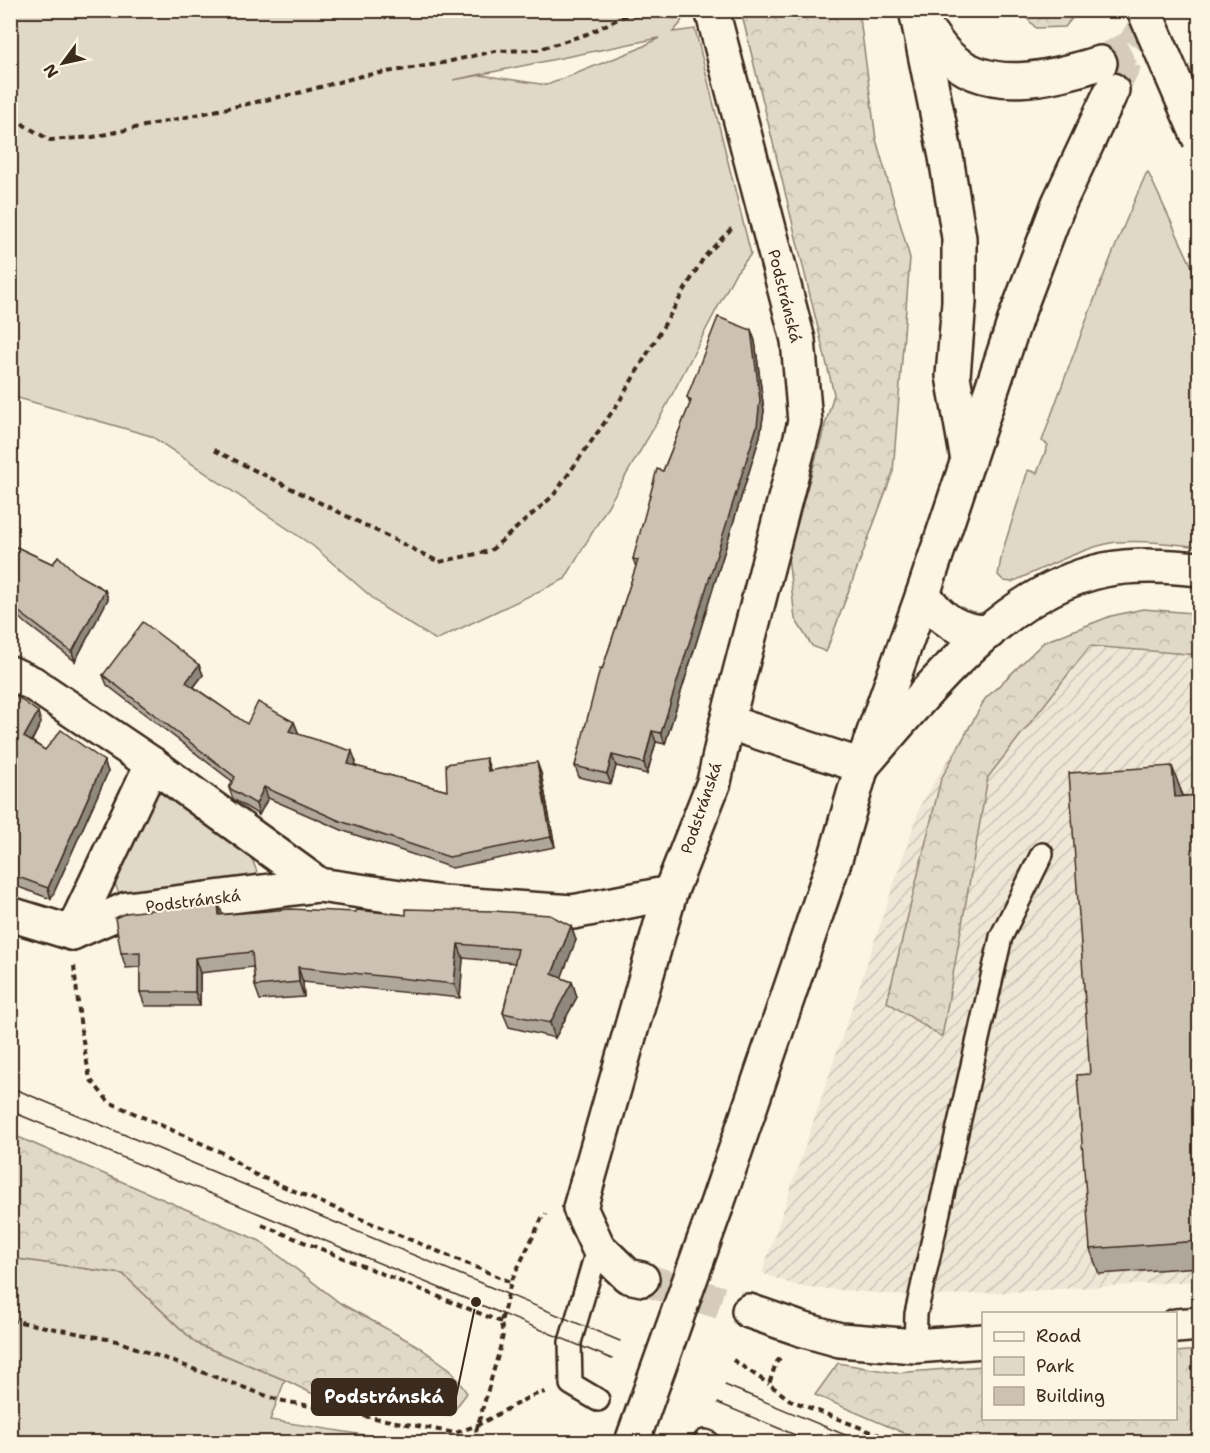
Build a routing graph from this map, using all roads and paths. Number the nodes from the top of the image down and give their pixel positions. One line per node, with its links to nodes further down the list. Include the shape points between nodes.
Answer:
1 (1144, 10): 5 (main road, bridge)
2 (916, 13): 8 (main road, via 959,238 953,376); 8 (main road, via 946,54 982,74 1006,80 1063,74 1106,77 1016,316)
3 (699, 17): 4 (path, via 624,16 587,34 537,50 495,51 362,76 93,137 50,140 24,125); 6 (main road, Podstránská)
4 (10, 106)
5 (1200, 140)
6 (764, 212): 7 (path, via 730,229 704,257 619,402 554,496 490,551 439,562); 13 (main road, Podstránská, via 798,340 805,422)
7 (214, 450)
8 (968, 461): 10 (main road)
9 (1200, 569): 11 (main road, via 1137,566 1088,574 1037,598)
10 (923, 594): 11 (main road, via 956,626); 15 (main road)
11 (989, 632): 15 (main road, via 938,681)
12 (10, 673): 14 (main road, Podstránská, via 32,683)
13 (727, 722): 15 (main road); 18 (main road, Podstránská, via 714,782)
14 (152, 764): 17 (main road, Podstránská); 20 (main road)
15 (862, 766): 41 (main road, bridge, via 836,856)
16 (1042, 854): 34 (lane, via 1001,937 916,1314)
17 (319, 885): 18 (main road, Podstránská, via 442,903 573,912); 20 (main road, Podstránská, via 127,909)
18 (670, 892): 24 (main road, Podstránská, via 580,1208)
19 (10, 914): 20 (main road)
20 (72, 933)
21 (74, 967): 26 (path, via 90,1079 109,1102 223,1154 254,1174)
22 (549, 1212): 26 (path, via 542,1218)
23 (262, 1225): 29 (path)
24 (598, 1247): 25 (main road, Podstránská, via 628,1276); 36 (lane, via 570,1342)
25 (642, 1279)
26 (511, 1282): 29 (path)
27 (749, 1311): 32 (main road)
28 (10, 1320): 39 (path, via 117,1341 294,1404 455,1433)
29 (501, 1322): 39 (path, via 503,1335)
30 (1200, 1324): 31 (main road)
31 (1177, 1326)
32 (801, 1329): 34 (main road, via 840,1340); 37 (path, via 776,1363)
33 (982, 1341): 34 (main road)
34 (915, 1346)
35 (733, 1360): 37 (path)
36 (572, 1384): 38 (lane); 39 (path, via 531,1396)
37 (769, 1384): 42 (path, via 790,1400)
38 (598, 1400)
39 (478, 1425): 40 (path)
40 (473, 1443)
41 (632, 1443)
42 (897, 1443)

